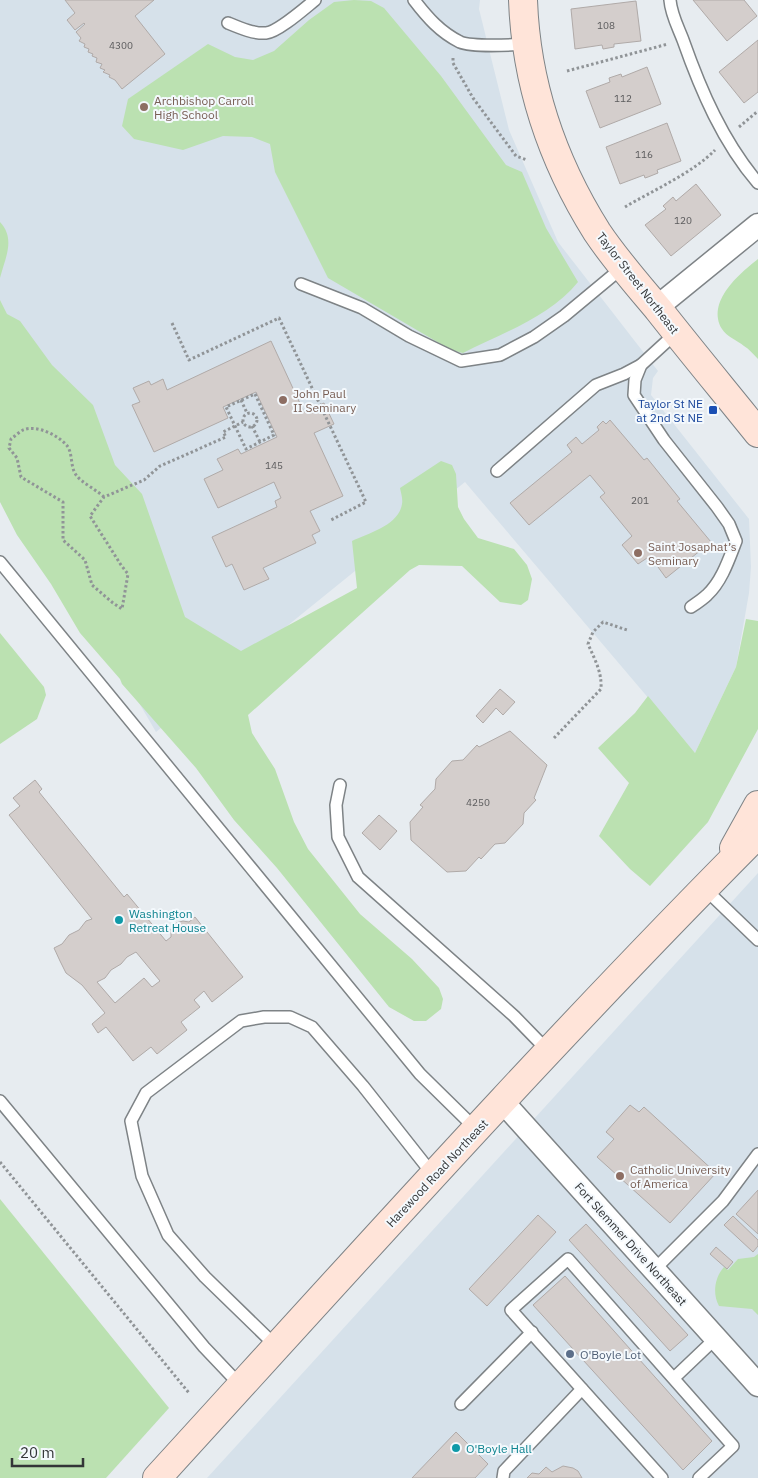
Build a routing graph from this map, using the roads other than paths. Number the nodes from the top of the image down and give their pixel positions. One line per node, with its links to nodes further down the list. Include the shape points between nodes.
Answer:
1 (315, 0): 5 (lane, via 267,33)
2 (414, 0): 6 (lane, via 432,23 462,43)
3 (523, 0): 6 (street, Taylor Street Northeast)
4 (670, 0): 7 (lane, via 712,113 741,163)
5 (228, 23)
6 (526, 44): 9 (street, Taylor Street Northeast, via 540,106 562,166 588,217)
7 (758, 183)
8 (758, 225): 11 (street)
9 (623, 267): 10 (lane, via 534,337 500,355 462,361 409,336 362,308); 11 (street, Taylor Street Northeast)
10 (301, 284)
11 (656, 308): 12 (street, Taylor Street Northeast)
12 (676, 333): 13 (lane); 14 (street, Taylor Street Northeast)
13 (641, 365): 15 (lane, via 596,385); 17 (lane, via 634,395 664,440 725,518 736,541 714,586)
14 (758, 432)
15 (497, 471)
16 (0, 562): 26 (lane, via 420,1074)
17 (691, 607)
18 (340, 785): 23 (lane, via 336,805 338,837 358,877 514,1016)
19 (758, 804): 21 (street, Harewood Road Northeast)
20 (758, 834): 21 (street, Harewood Road Northeast)
21 (712, 880): 22 (lane); 23 (street, Harewood Road Northeast)
22 (758, 940)
23 (549, 1052): 25 (street, Harewood Road Northeast)
24 (0, 1101): 35 (lane, via 204,1347)
25 (503, 1102): 26 (street, Harewood Road Northeast); 29 (street, Fort Slemmer Drive Northeast)
26 (477, 1130): 28 (street, Harewood Road Northeast)
27 (758, 1154): 29 (lane, via 722,1201)
28 (434, 1176): 32 (street, Harewood Road Northeast); 32 (lane, via 364,1086 312,1027 290,1017 241,1021 146,1093 131,1121 142,1176 168,1235 205,1277)
29 (654, 1270): 31 (street, Fort Slemmer Drive Northeast)
30 (532, 1332): 33 (lane, via 511,1310 568,1259); 36 (lane); 37 (lane)
31 (716, 1338): 33 (lane); 34 (street, Fort Slemmer Drive Northeast)
32 (277, 1346): 35 (street, Harewood Road Northeast)
33 (674, 1378): 41 (lane, via 734,1446)
34 (758, 1385)
35 (241, 1386): 38 (street, Harewood Road Northeast)
36 (582, 1389): 39 (lane, via 504,1471); 40 (lane)
37 (461, 1404)
38 (157, 1478)
39 (503, 1478)
40 (662, 1478)
41 (699, 1478)

